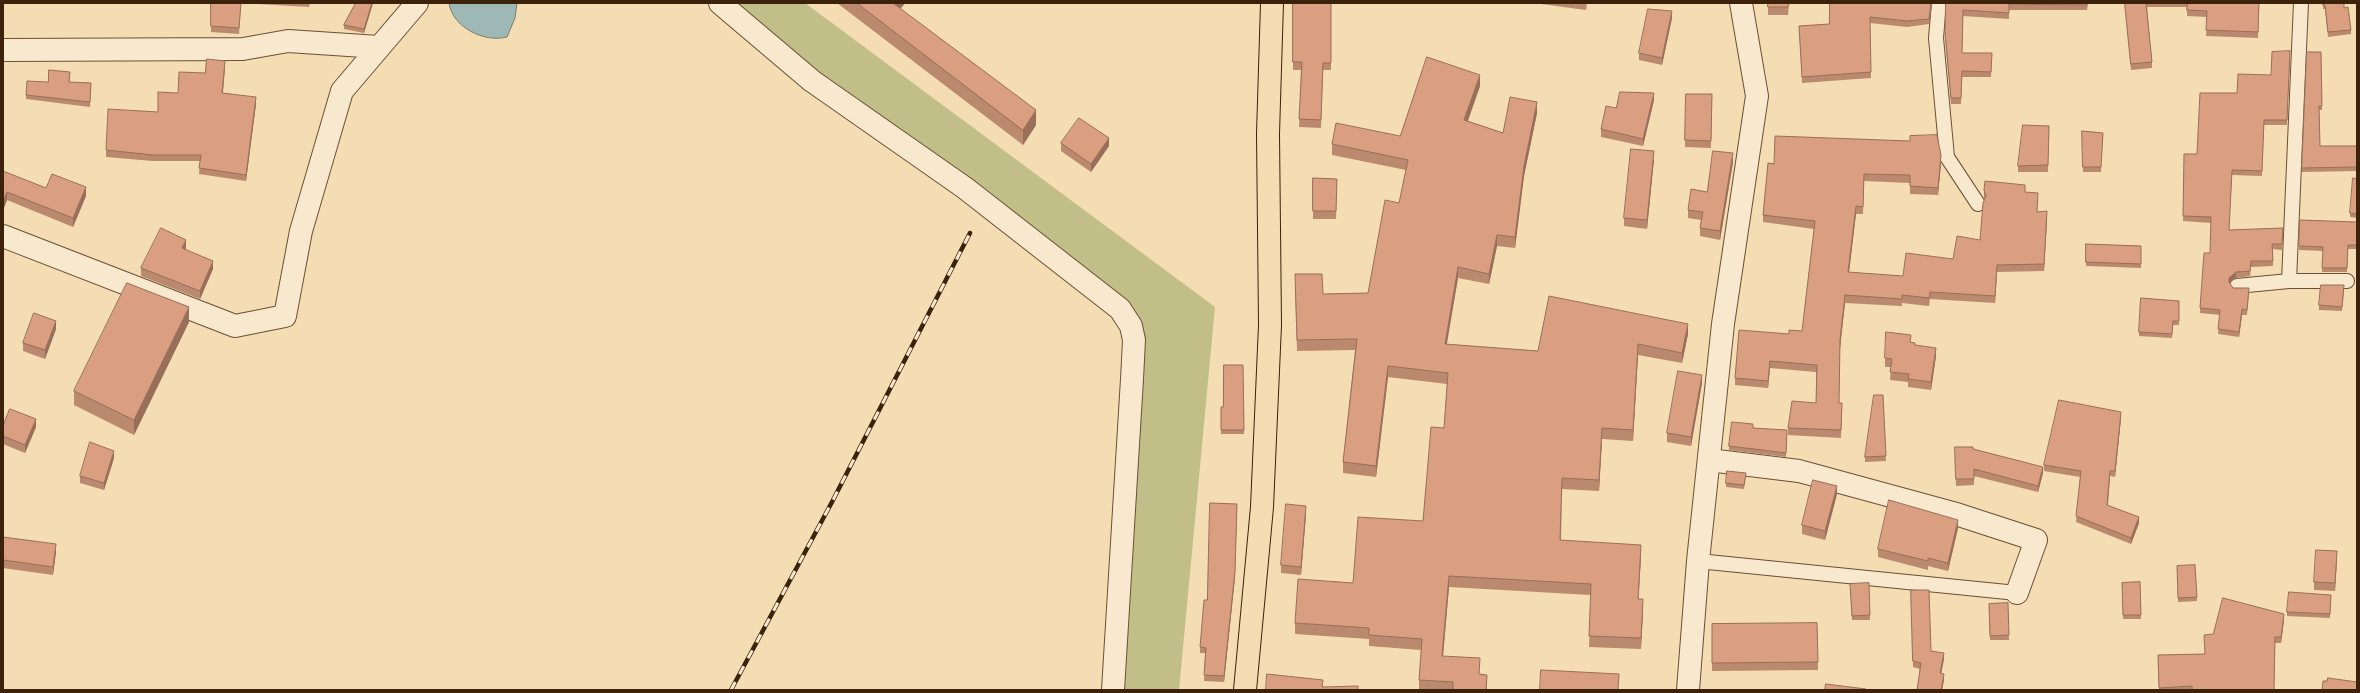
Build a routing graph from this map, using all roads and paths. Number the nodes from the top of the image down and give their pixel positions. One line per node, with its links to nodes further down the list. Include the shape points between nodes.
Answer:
1 (417, 3): 7 (street)
2 (720, 3): 17 (street, via 812,81 965,188 1086,281 1120,309 1131,326 1134,340)
3 (1272, 3): 18 (main road, via 1268,134 1270,333 1262,507)
4 (1741, 3): 14 (street, via 1757,96 1723,324)
5 (1939, 3): 9 (lane, via 1936,38 1947,157)
6 (2301, 3): 11 (lane)
7 (380, 47): 8 (street, via 288,40 243,49); 10 (street, via 342,91 300,230 285,316 235,326)
8 (3, 50)
9 (1978, 204)
10 (3, 236)
11 (2289, 280): 12 (lane); 13 (lane)
12 (2347, 281)
13 (2237, 286)
14 (1709, 460): 15 (street); 16 (street, via 1799,471 1953,513 2036,540)
15 (1698, 561): 16 (lane); 19 (street)
16 (2017, 593)
17 (1113, 690)
18 (1245, 690)
19 (1688, 690)

